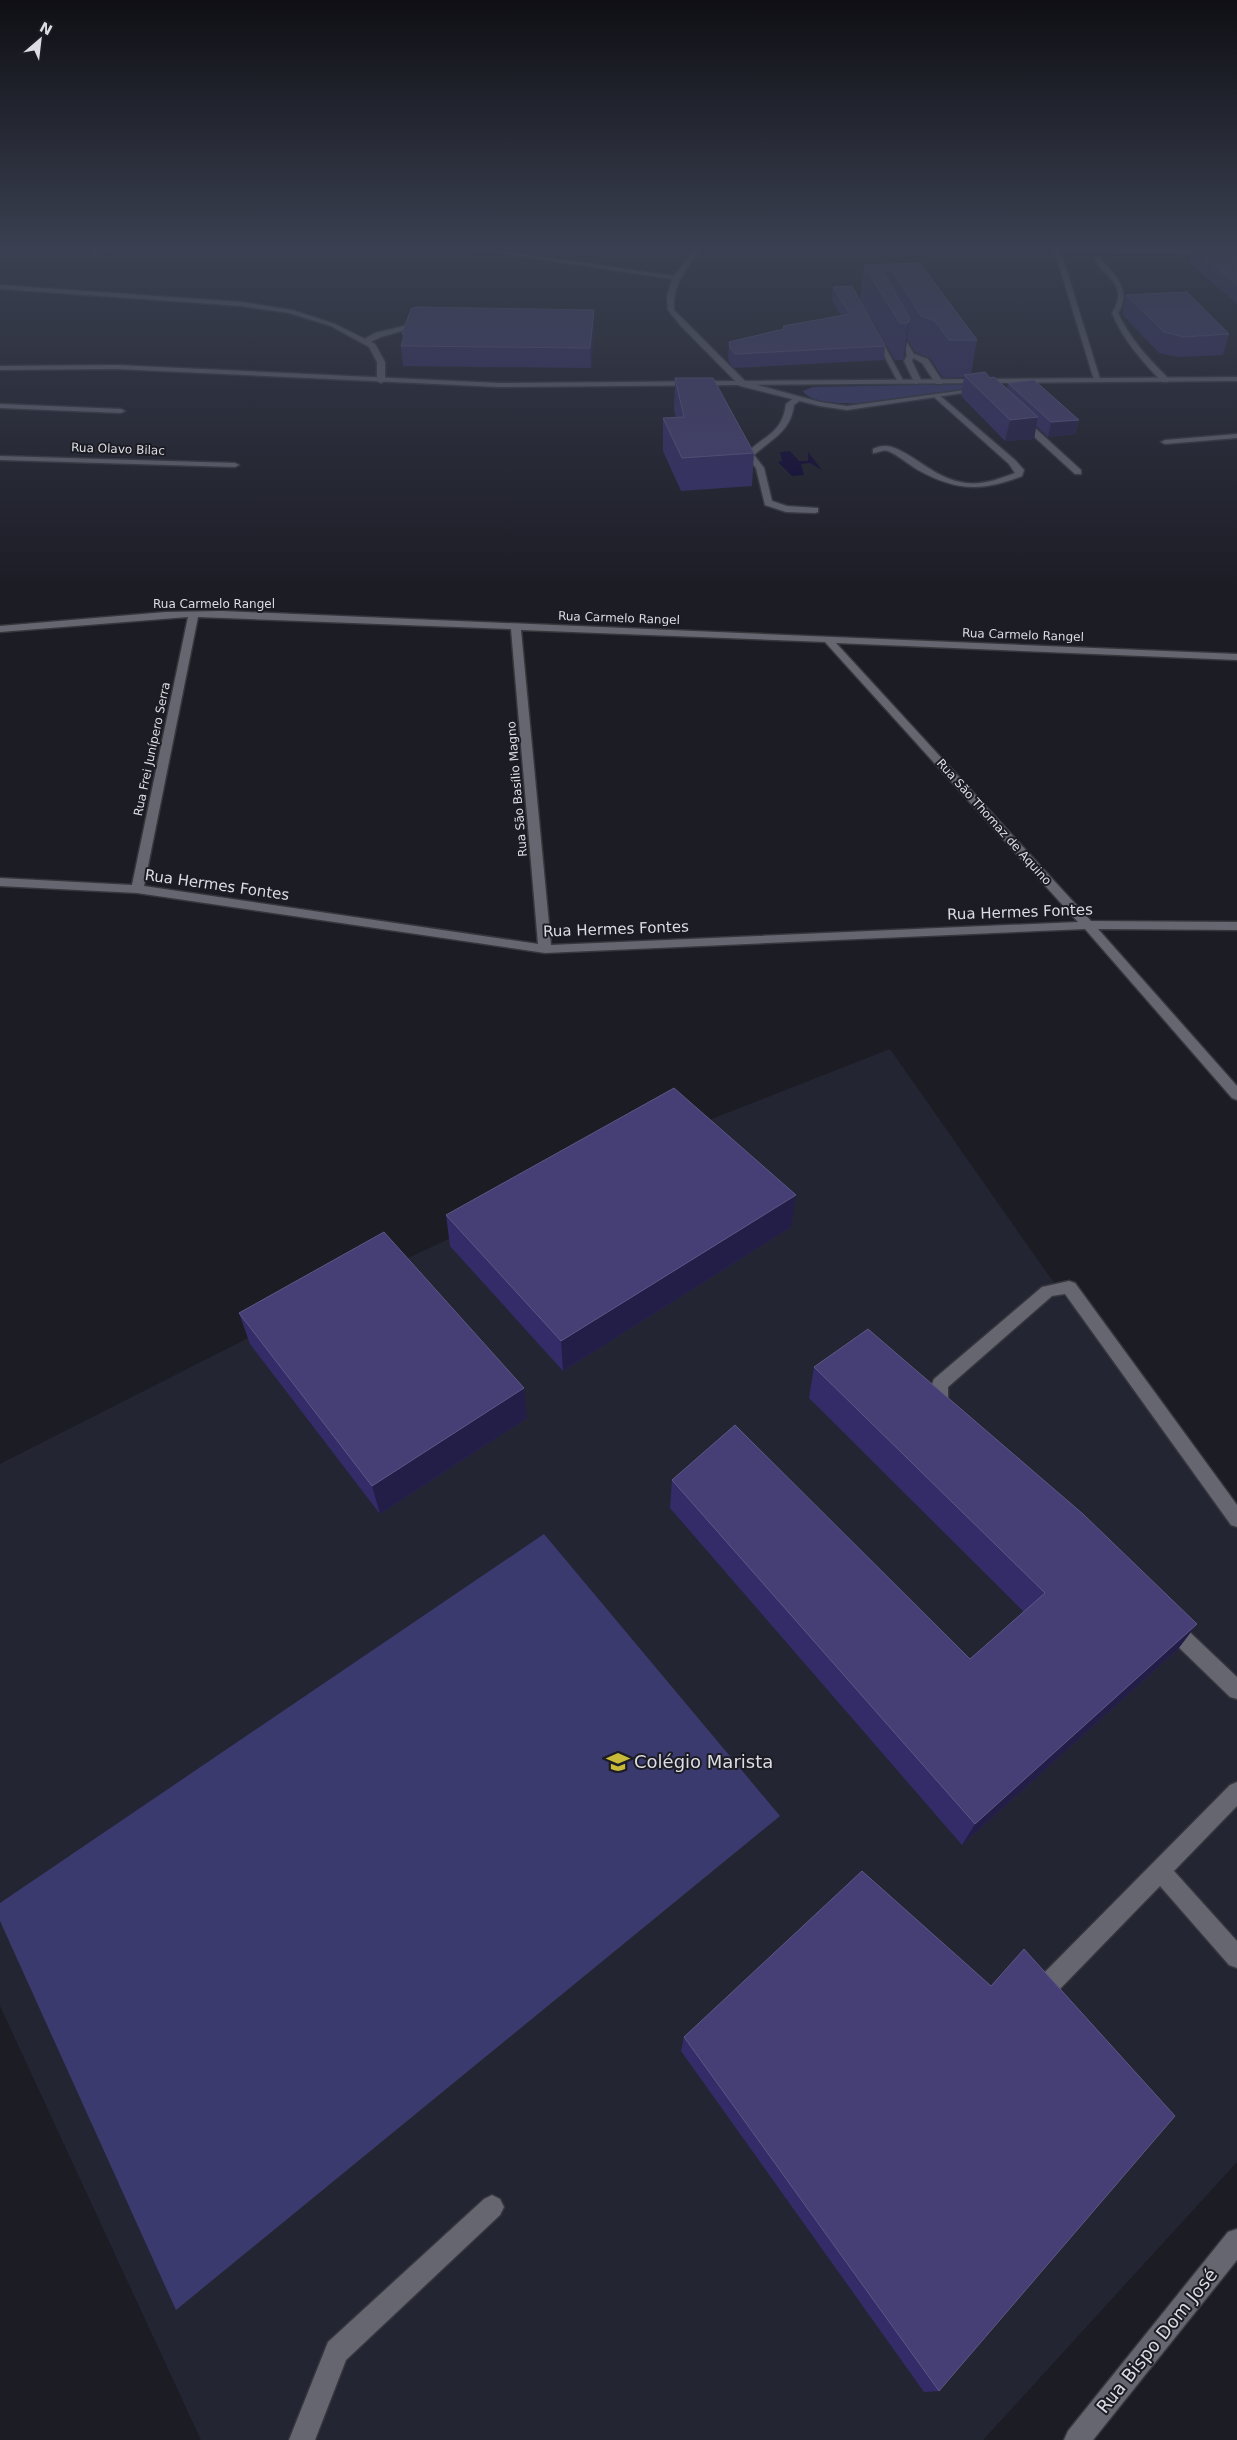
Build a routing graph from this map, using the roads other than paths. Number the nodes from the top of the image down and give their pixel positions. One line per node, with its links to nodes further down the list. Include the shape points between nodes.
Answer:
1 (381, 363): 12 (street)
2 (722, 363): 17 (street)
3 (891, 363): 14 (street)
4 (909, 363): 15 (street)
5 (927, 363): 16 (street)
6 (1093, 363): 9 (street)
7 (1148, 363): 10 (street)
8 (1, 368): 12 (street, via 144,368)
9 (1098, 380): 10 (street); 13 (street)
10 (1165, 380): 11 (street)
11 (1236, 380)
12 (381, 381): 17 (street, via 552,386)
13 (998, 381): 16 (street); 18 (street, via 989,390)
14 (902, 382): 15 (street); 17 (street)
15 (918, 382): 16 (street)
16 (938, 382)
17 (743, 384): 19 (street)
18 (938, 396): 19 (street, via 847,408); 25 (street, via 1020,470 1019,474 997,483 961,486 945,482)
19 (798, 398): 29 (street, via 790,404 790,414 778,434 760,443 750,455 760,468 768,503 786,509)
20 (0, 406): 21 (street)
21 (121, 411)
22 (1015, 414): 28 (street)
23 (1237, 436): 24 (street)
24 (1165, 442)
25 (896, 453)
26 (0, 458): 27 (street, Rua Olavo Bilac)
27 (235, 465)
28 (1078, 472)
29 (815, 510)
30 (194, 614): 31 (street, Rua Carmelo Rangel); 32 (street, Rua Carmelo Rangel); 36 (street, Rua Frei Junípero Serra)
31 (516, 626): 33 (street, Rua Carmelo Rangel); 39 (street, Rua São Basílio Magno)
32 (0, 629)
33 (828, 640): 34 (street, Rua Carmelo Rangel); 37 (street, Rua São Thomaz de Aquino)
34 (1237, 657)
35 (0, 882): 36 (street, Rua Hermes Fontes)
36 (136, 889): 39 (street, Rua Hermes Fontes)
37 (1088, 925): 38 (street, Rua Hermes Fontes); 39 (street, Rua Hermes Fontes); 40 (street, Rua São Thomaz de Aquino)
38 (1237, 926)
39 (545, 950)
40 (1237, 1095)
41 (959, 1423): 42 (street, via 940,1404 940,1384 1048,1292 1069,1287)
42 (1237, 1519)
43 (1160, 1616): 44 (street)
44 (1237, 1690)
45 (1237, 1792): 46 (street)
46 (1160, 1871): 47 (street); 48 (street)
47 (1237, 1957)
48 (1050, 1983)
49 (492, 2207): 51 (street, via 336,2351)
50 (1237, 2241): 52 (street, Rua Bispo Dom José)
51 (302, 2440)
52 (1077, 2440)

